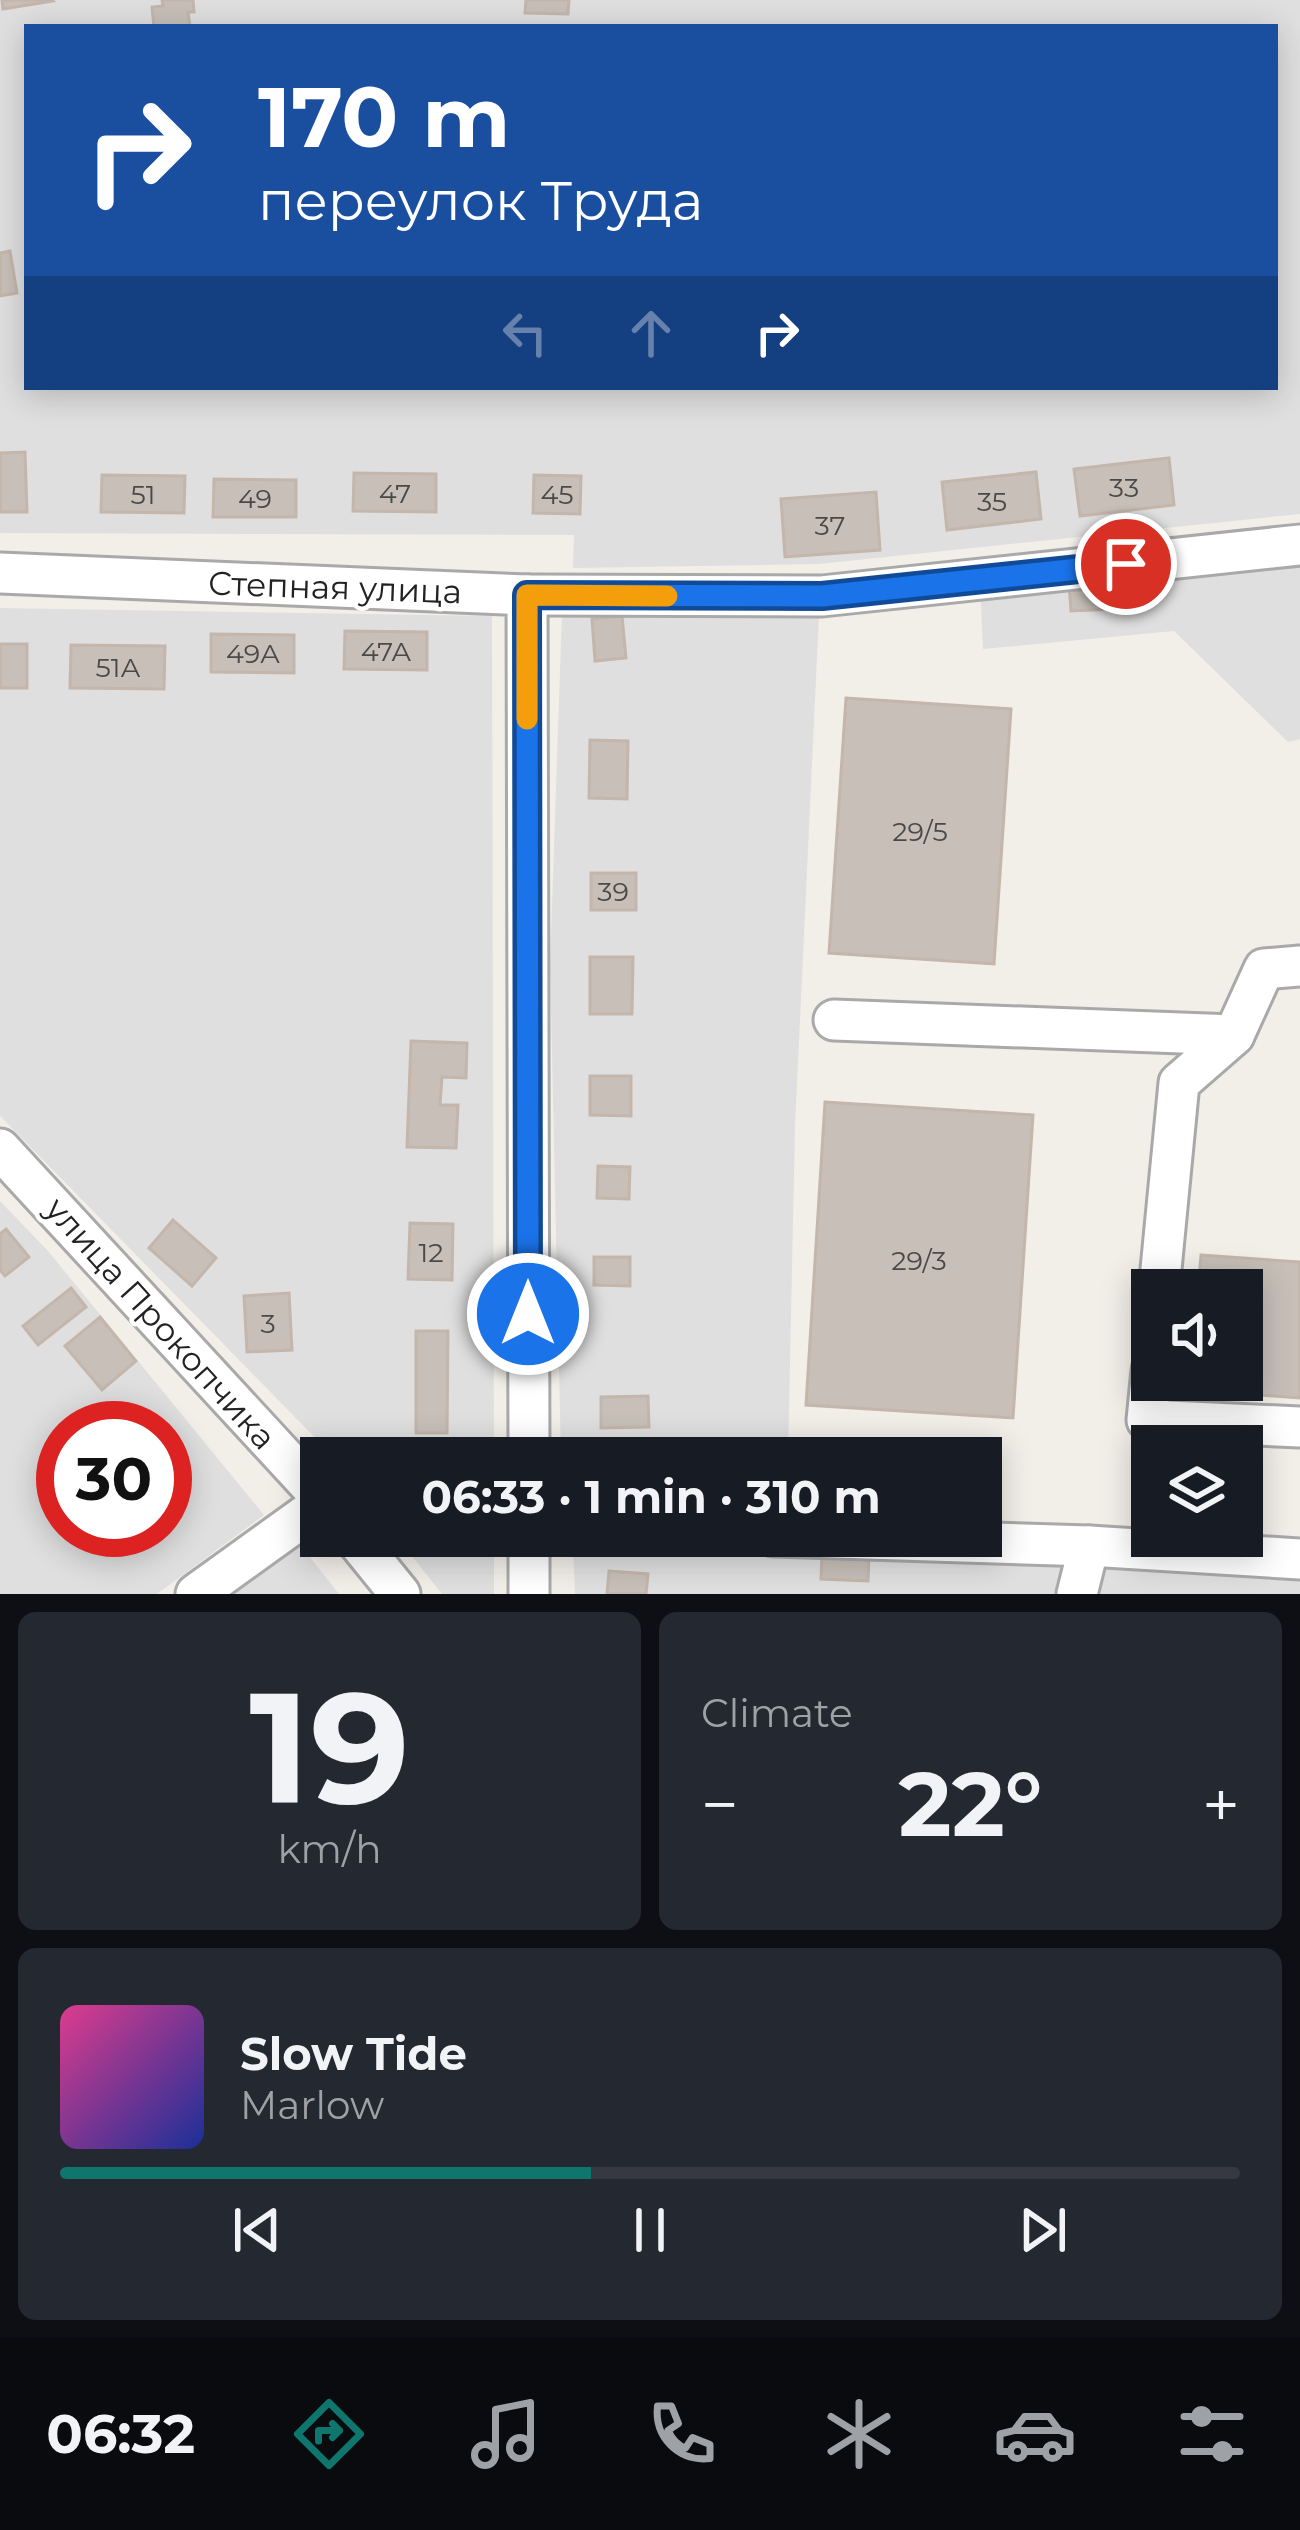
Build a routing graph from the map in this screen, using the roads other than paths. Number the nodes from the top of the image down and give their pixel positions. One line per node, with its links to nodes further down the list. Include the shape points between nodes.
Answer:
1 (1300, 545): 3 (street, Степная улица, via 822,596)
2 (0, 573): 3 (street, Степная улица)
3 (527, 595): 11 (street)
4 (1300, 966): 6 (street, via 1264,969)
5 (834, 1021): 6 (street)
6 (1234, 1034): 8 (street, via 1179,1083)
7 (0, 1149): 12 (street, улица Прокопчика)
8 (1162, 1269)
9 (1149, 1401): 10 (street, via 1147,1420)
10 (1300, 1427)
11 (529, 1437)
12 (300, 1478)
13 (300, 1517): 19 (street)
14 (1002, 1543): 15 (street)
15 (1089, 1546): 18 (street); 22 (street)
16 (369, 1557): 20 (street)
17 (529, 1557): 21 (street)
18 (1300, 1559)
19 (196, 1594)
20 (400, 1594)
21 (529, 1594)
22 (1077, 1594)

